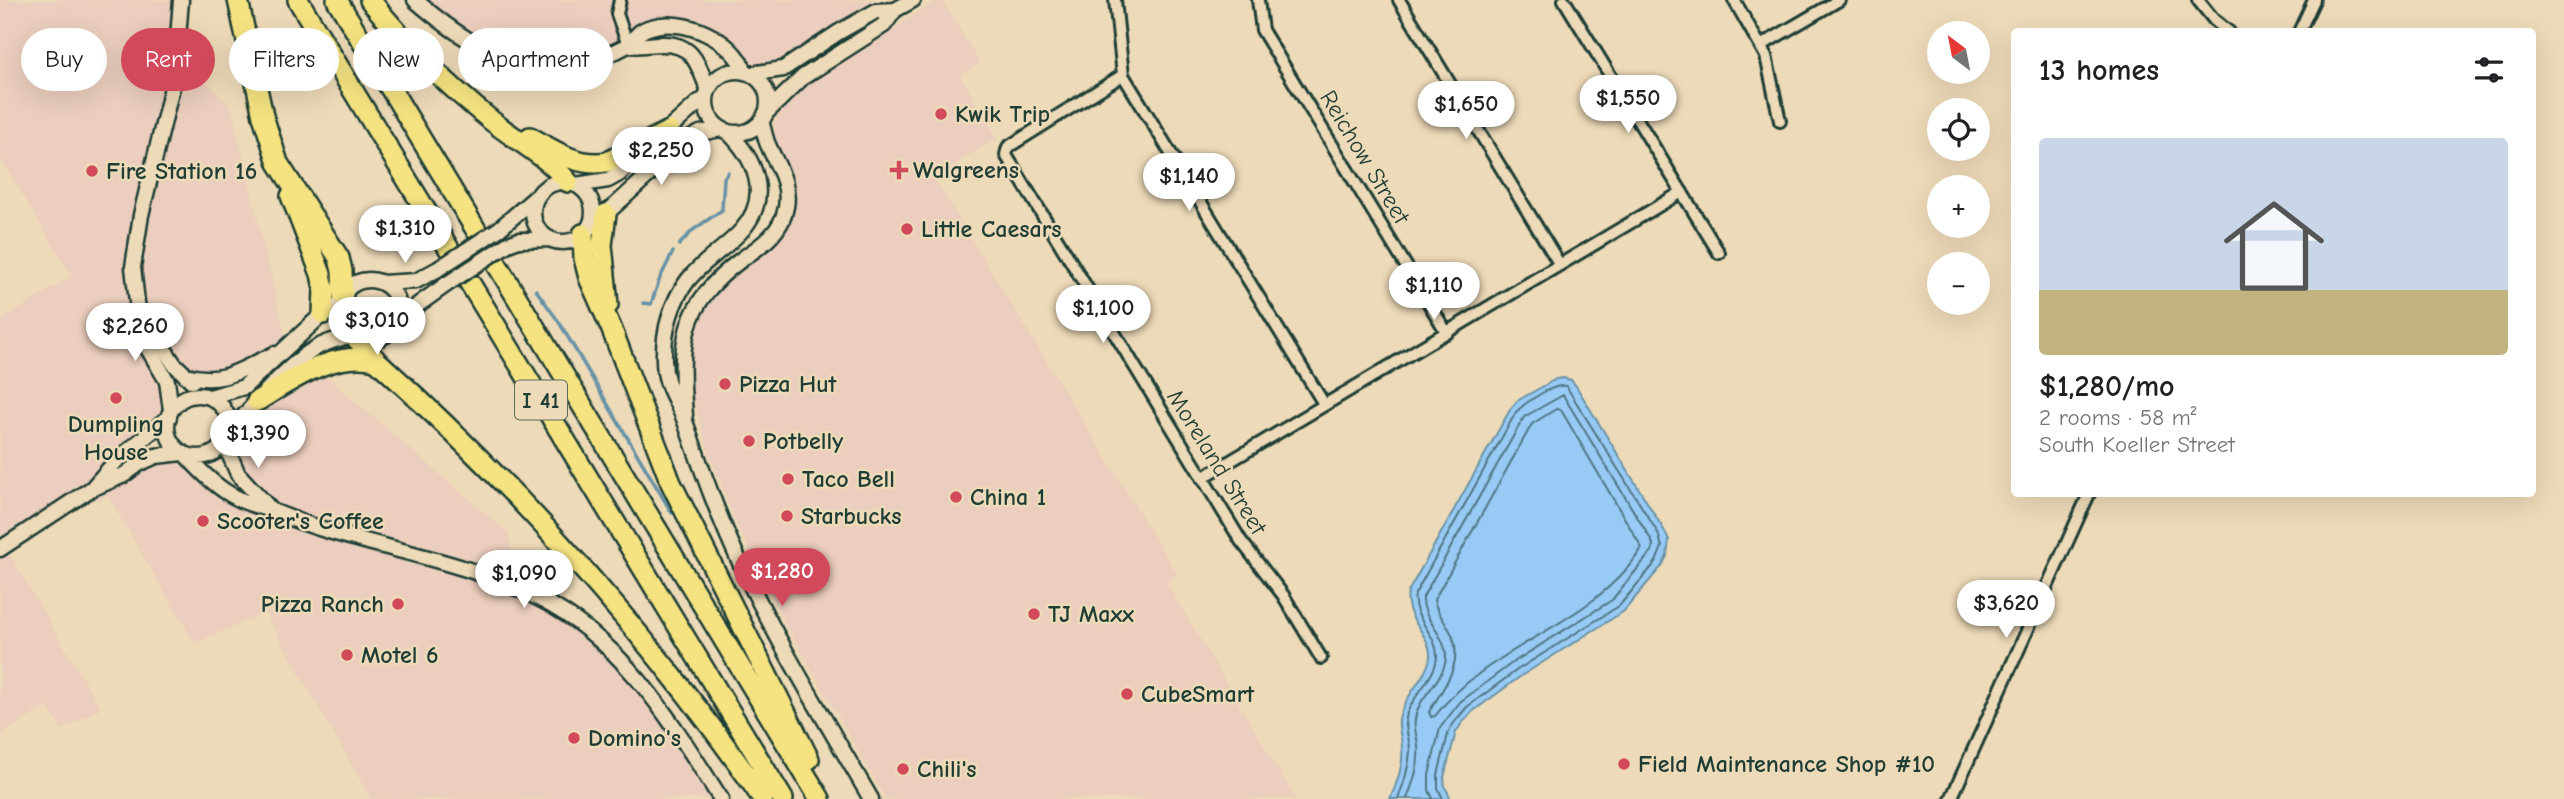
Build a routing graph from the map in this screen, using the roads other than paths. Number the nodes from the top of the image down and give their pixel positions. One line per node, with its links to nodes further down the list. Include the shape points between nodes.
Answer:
1 (181, 0): 41 (street, via 175,75 134,247)
2 (238, 0): 30 (highway)
3 (298, 0): 66 (highway, I 41)
4 (337, 0): 63 (highway, I 41)
5 (370, 0): 25 (highway, via 416,54)
6 (415, 0): 20 (street, via 475,44 528,63 578,63)
7 (620, 0): 20 (street, via 617,14)
8 (913, 0): 17 (street)
9 (1115, 0): 23 (street)
10 (1258, 0): 45 (street, Reichow Street, via 1262,30)
11 (1399, 0): 38 (street)
12 (1564, 0): 32 (street)
13 (1734, 0): 21 (street)
14 (1839, 0): 21 (street)
15 (2198, 0): 18 (street)
16 (2314, 0): 19 (street)
17 (895, 10): 22 (street, via 876,11 783,69); 26 (street, via 884,25 803,76)
18 (2224, 28)
19 (2301, 28)
20 (628, 45): 22 (street, via 637,32 662,24 682,25 713,37); 24 (street, via 680,47 698,63)
21 (1762, 45): 27 (street)
22 (748, 73): 24 (street, via 723,74); 26 (street, via 766,91)
23 (1123, 75): 52 (street); 57 (street, Moreland Street, via 1009,147 1006,155)
24 (707, 94): 28 (street, via 709,116); 29 (street)
25 (473, 104): 29 (highway, via 583,163 607,162); 31 (highway)
26 (763, 118): 28 (street, via 746,132); 54 (street, via 767,144 784,179 786,206 771,236 723,274 694,312 681,360)
27 (1780, 121)
28 (724, 130): 34 (street, via 701,133 686,141); 54 (street, via 748,154 757,198 741,231 687,282 666,330 665,375)
29 (669, 131): 31 (street, via 608,180)
30 (278, 163): 40 (highway, via 339,258); 42 (highway, via 321,274)
31 (572, 183): 33 (street, via 550,184); 35 (street, via 590,198 593,218)
32 (1682, 192): 37 (street); 38 (street)
33 (537, 196): 36 (street, via 534,220); 39 (street, bridge, via 499,229 438,269 416,281)
34 (606, 214): 35 (street); 44 (highway, via 602,245)
35 (586, 231): 36 (street, via 567,242); 44 (highway, via 584,258 589,278)
36 (550, 239): 43 (street, bridge, via 508,244)
37 (1719, 253)
38 (1560, 265): 45 (street)
39 (382, 283): 40 (street, via 357,282); 43 (street, via 398,302)
40 (342, 297): 42 (street); 46 (street, via 340,320)
41 (138, 310): 49 (street); 53 (street, via 141,337 167,381)
42 (323, 313): 47 (street)
43 (394, 326): 46 (street, via 377,339)
44 (612, 330): 63 (highway, via 671,483 809,758)
45 (1447, 332): 52 (street)
46 (354, 337): 48 (highway); 51 (street, via 331,340 314,349)
47 (288, 348): 49 (street, via 229,376 204,380); 50 (street, via 244,387)
48 (376, 360): 51 (highway, via 354,356 316,368); 65 (highway, via 509,489 603,593 667,668)
49 (185, 375): 50 (street)
50 (207, 396): 53 (street, via 186,398); 55 (street, via 226,414)
51 (257, 401): 55 (street)
52 (1324, 404): 57 (street)
53 (170, 414): 56 (street, via 169,437); 58 (street)
54 (685, 420): 67 (street, via 742,568)
55 (226, 439): 56 (street, via 207,455); 60 (street, via 238,474)
56 (183, 453): 58 (street, via 152,457); 60 (street, via 236,498)
57 (1202, 478): 62 (street, Moreland Street)
58 (91, 489): 61 (street)
59 (2088, 497): 68 (street)
60 (271, 511): 64 (street, via 323,530 483,573 567,614 621,658 642,683)
61 (0, 549)
62 (1321, 658)
63 (816, 792)
64 (721, 799)
65 (763, 799)
66 (783, 799)
67 (871, 799)
68 (1951, 799)

